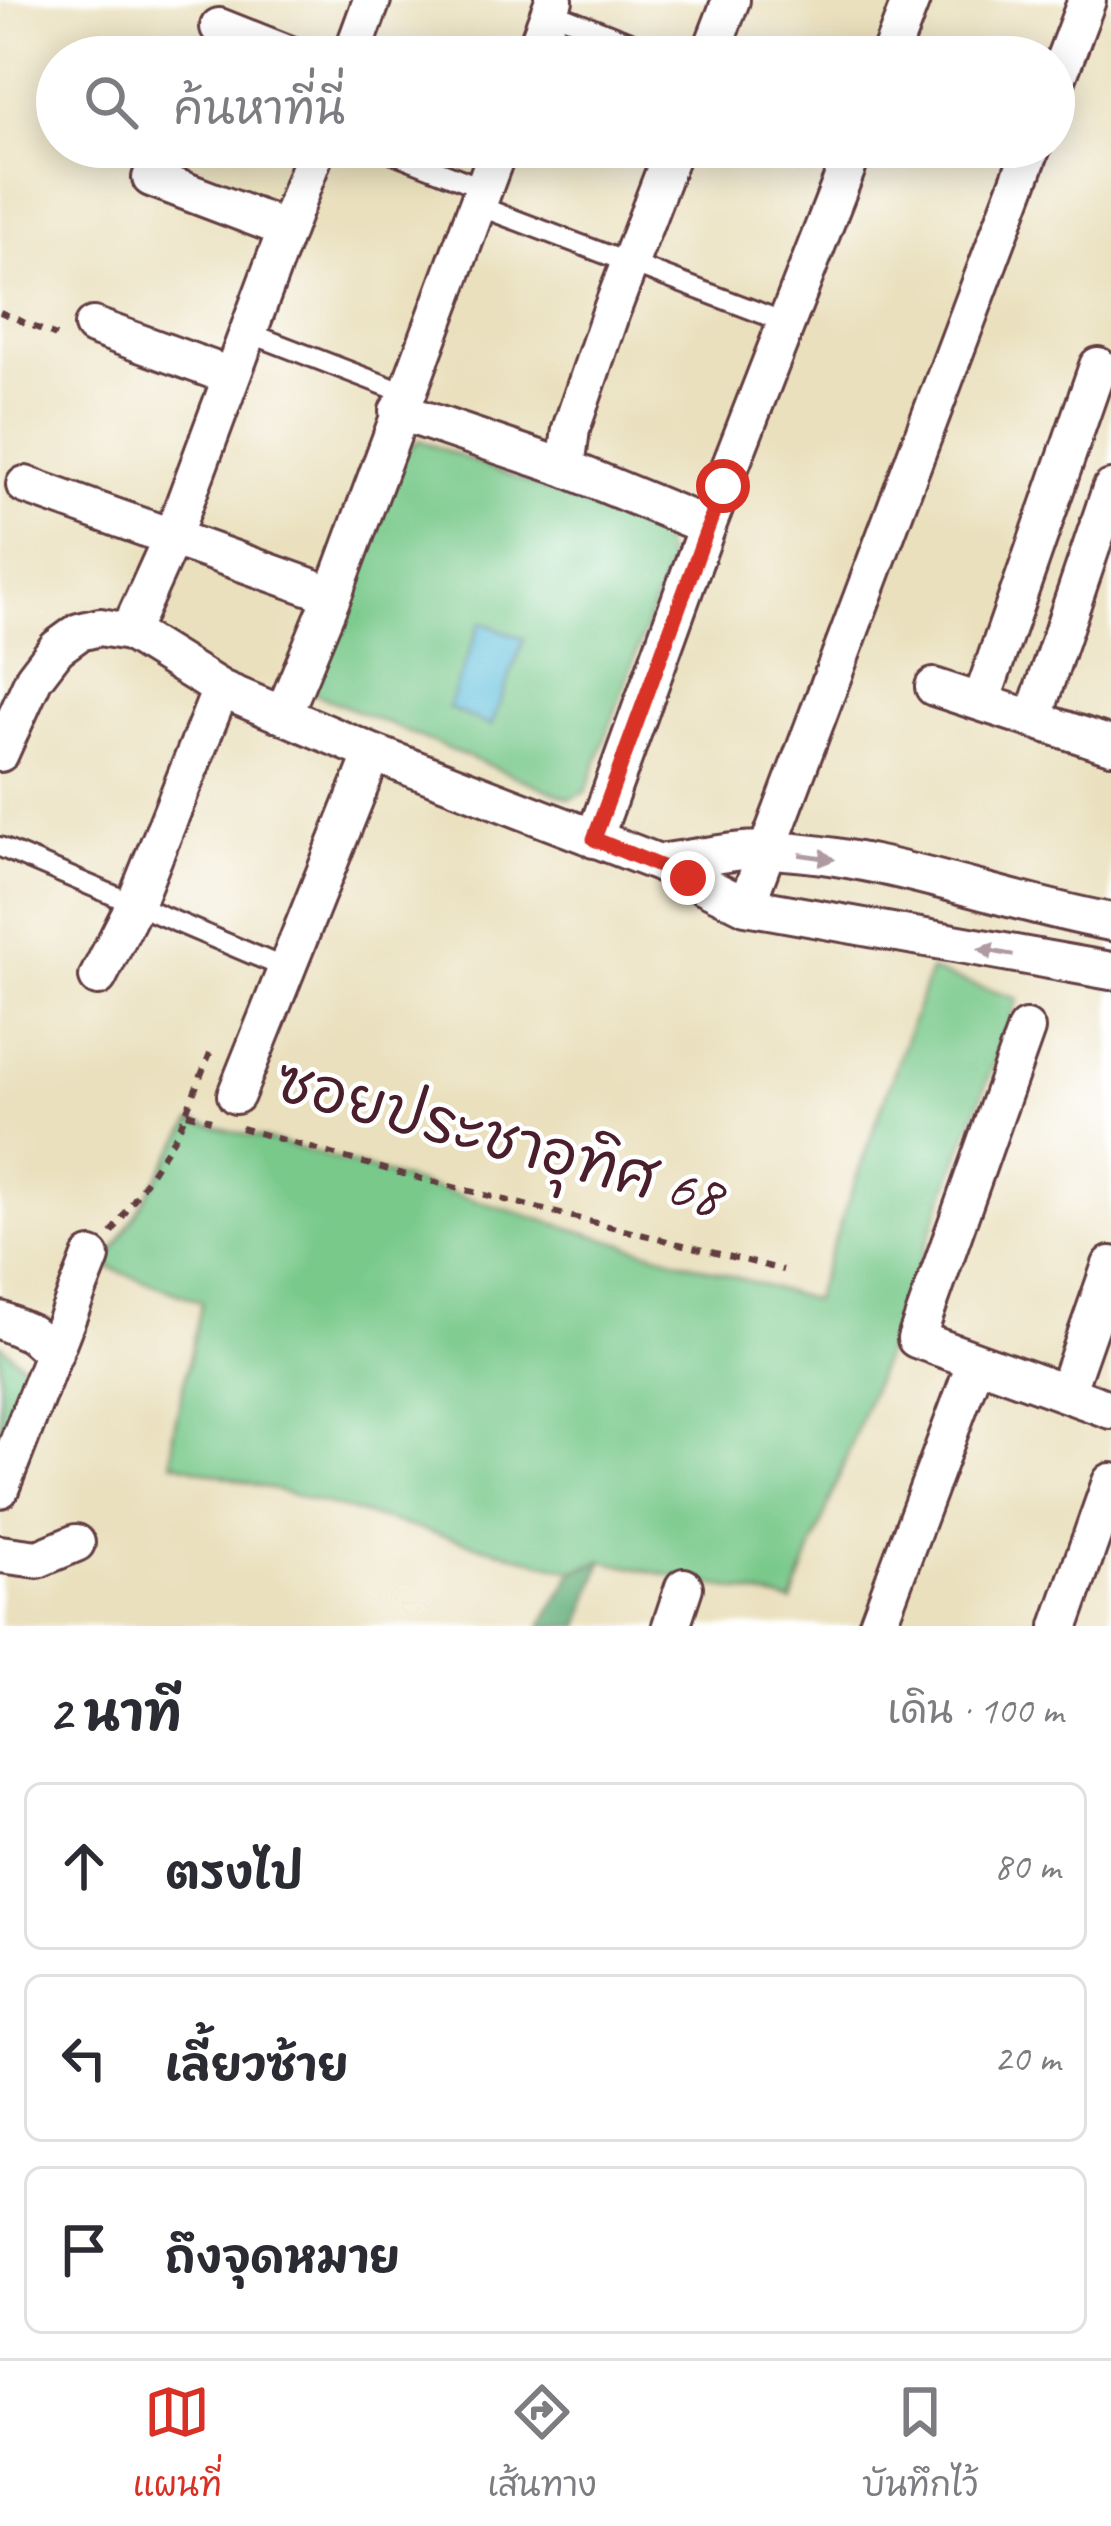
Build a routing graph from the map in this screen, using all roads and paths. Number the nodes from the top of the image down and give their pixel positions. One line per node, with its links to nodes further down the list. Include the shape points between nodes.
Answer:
1 (372, 0): 8 (street)
2 (731, 0): 11 (street)
3 (911, 0): 12 (street)
4 (1087, 0): 13 (street)
5 (552, 6): 9 (street); 10 (lane)
6 (219, 27): 7 (street)
7 (242, 36)
8 (359, 36)
9 (541, 36)
10 (620, 36)
11 (717, 36)
12 (897, 36)
13 (1073, 36)
14 (309, 168): 22 (street)
15 (421, 168): 21 (lane)
16 (491, 168): 21 (street)
17 (666, 168): 23 (street)
18 (847, 168): 25 (street)
19 (1024, 168): 49 (street)
20 (151, 178): 22 (street)
21 (480, 197): 23 (lane); 31 (street)
22 (286, 229): 27 (street)
23 (630, 263): 25 (lane); 32 (street)
24 (0, 312): 28 (path)
25 (787, 323): 35 (street)
26 (93, 326): 30 (street)
27 (248, 332): 30 (street); 31 (lane)
28 (56, 336)
29 (1098, 366): 41 (street)
30 (230, 376): 36 (street)
31 (402, 402): 32 (street); 37 (street)
32 (566, 468): 35 (street)
33 (25, 485): 36 (street)
34 (1111, 489): 43 (street)
35 (707, 526): 47 (street)
36 (172, 537): 37 (street); 38 (street)
37 (332, 595): 42 (street)
38 (130, 632): 40 (street); 45 (street, via 79,632 57,648)
39 (934, 687): 41 (street)
40 (221, 689): 42 (street); 51 (street)
41 (981, 702): 43 (street)
42 (283, 715): 46 (street)
43 (1033, 719): 44 (street)
44 (1111, 745)
45 (0, 753)
46 (373, 753): 47 (street); 54 (street)
47 (594, 839): 50 (street)
48 (0, 847): 51 (lane)
49 (767, 850): 50 (street); 52 (street); 53 (street, one-way to 53, via 874,866)
50 (659, 863): 52 (street)
51 (135, 904): 54 (lane); 56 (street)
52 (746, 906): 55 (street, one-way to 52)
53 (1109, 922): 55 (street)
54 (287, 969): 59 (street)
55 (1103, 971)
56 (98, 977)
57 (1026, 1029): 66 (street, via 916,1339)
58 (210, 1053): 60 (path, ซอยประชาอุทิศ 68)
59 (236, 1095)
60 (187, 1113): 61 (path, ซอยประชาอุทิศ 68, via 157,1170); 63 (path, ซอยประชาอุทิศ 68)
61 (91, 1257): 65 (street)
62 (1111, 1264): 67 (street)
63 (783, 1270)
64 (0, 1320): 65 (street)
65 (54, 1353): 70 (street)
66 (976, 1361): 67 (street); 75 (street)
67 (1066, 1394): 68 (street)
68 (1111, 1410)
69 (1111, 1482): 76 (street)
70 (0, 1489)
71 (76, 1543): 72 (street, via 38,1559)
72 (0, 1554)
73 (684, 1587): 74 (street)
74 (670, 1626)
75 (877, 1626)
76 (1060, 1626)

